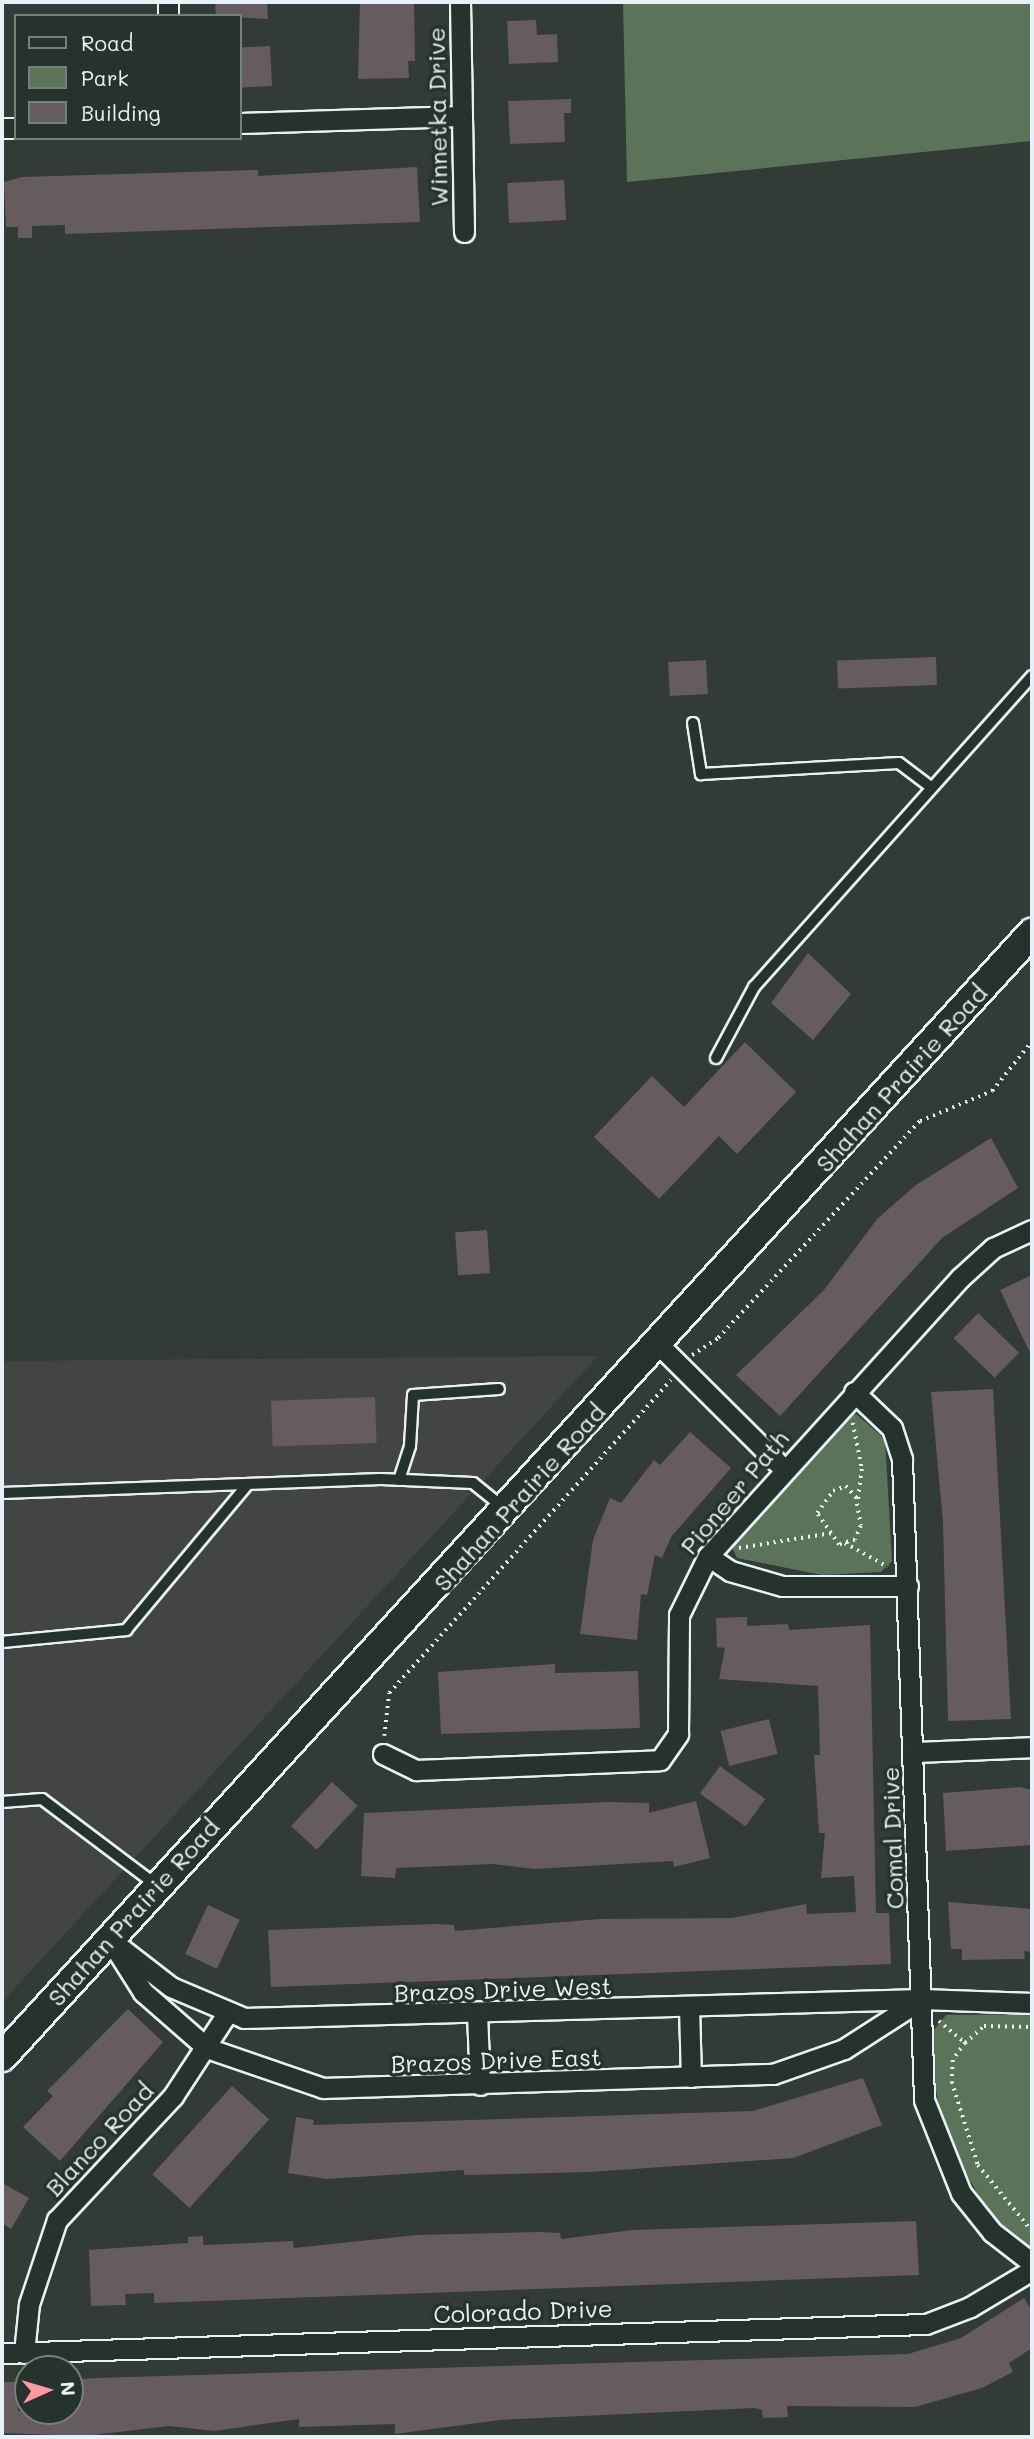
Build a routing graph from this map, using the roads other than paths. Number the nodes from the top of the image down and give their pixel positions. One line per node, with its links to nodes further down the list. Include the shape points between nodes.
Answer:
1 (460, 2): 2 (street, Winnetka Drive)
2 (461, 116): 3 (street); 4 (street, Winnetka Drive)
3 (242, 123)
4 (464, 232)
5 (1032, 676): 7 (lane)
6 (693, 723): 7 (lane, via 701,774 899,763)
7 (932, 788): 9 (lane, via 754,987)
8 (1032, 933): 11 (street, Shahan Prairie Road)
9 (716, 1058)
10 (1032, 1230): 13 (street, Pioneer Path, via 993,1248 960,1278)
11 (659, 1344): 14 (street); 18 (street, Shahan Prairie Road)
12 (499, 1389): 15 (lane, via 413,1395 410,1446)
13 (854, 1392): 14 (street, Pioneer Path); 20 (street, Comal Drive, via 899,1441)
14 (784, 1469): 19 (street, Pioneer Path)
15 (399, 1480): 16 (lane); 18 (lane, via 473,1483)
16 (248, 1484): 17 (lane); 21 (lane, via 126,1630)
17 (2, 1493)
18 (507, 1511): 26 (street, Shahan Prairie Road)
19 (708, 1556): 20 (street, via 730,1571 782,1587); 24 (street, Pioneer Path, via 680,1615 678,1734 660,1760 416,1770)
20 (908, 1586): 23 (street, Comal Drive)
21 (2, 1642)
22 (1032, 1747): 23 (street)
23 (914, 1752): 28 (street, Comal Drive)
24 (383, 1754)
25 (2, 1802): 26 (lane, via 42,1800)
26 (156, 1886): 27 (street, Shahan Prairie Road)
27 (109, 1939): 31 (street, Brazos Drive West, via 171,1987); 33 (street, Brazos Drive East, via 143,1992); 34 (street, Shahan Prairie Road)
28 (922, 1999): 29 (street, Brazos Drive West); 30 (street, Brazos Drive West); 35 (street, Brazos Drive East, via 806,2066); 37 (street, Comal Drive, via 924,2100 937,2144 961,2193 992,2232)
29 (1032, 2003)
30 (689, 2007): 32 (street, Brazos Drive West); 35 (street)
31 (228, 2012): 32 (street, Brazos Drive West, via 292,2021); 33 (street, Blanco Road)
32 (477, 2014): 36 (street)
33 (207, 2048): 36 (street, Brazos Drive East, via 323,2088); 40 (street, Blanco Road, via 173,2096 57,2220 29,2304)
34 (2, 2057)
35 (691, 2077): 36 (street, Brazos Drive East)
36 (480, 2085)
37 (1032, 2263)
38 (1032, 2270): 40 (street, Colorado Drive, via 970,2307 926,2324)
39 (2, 2353): 40 (street, Colorado Drive)
40 (24, 2353)

